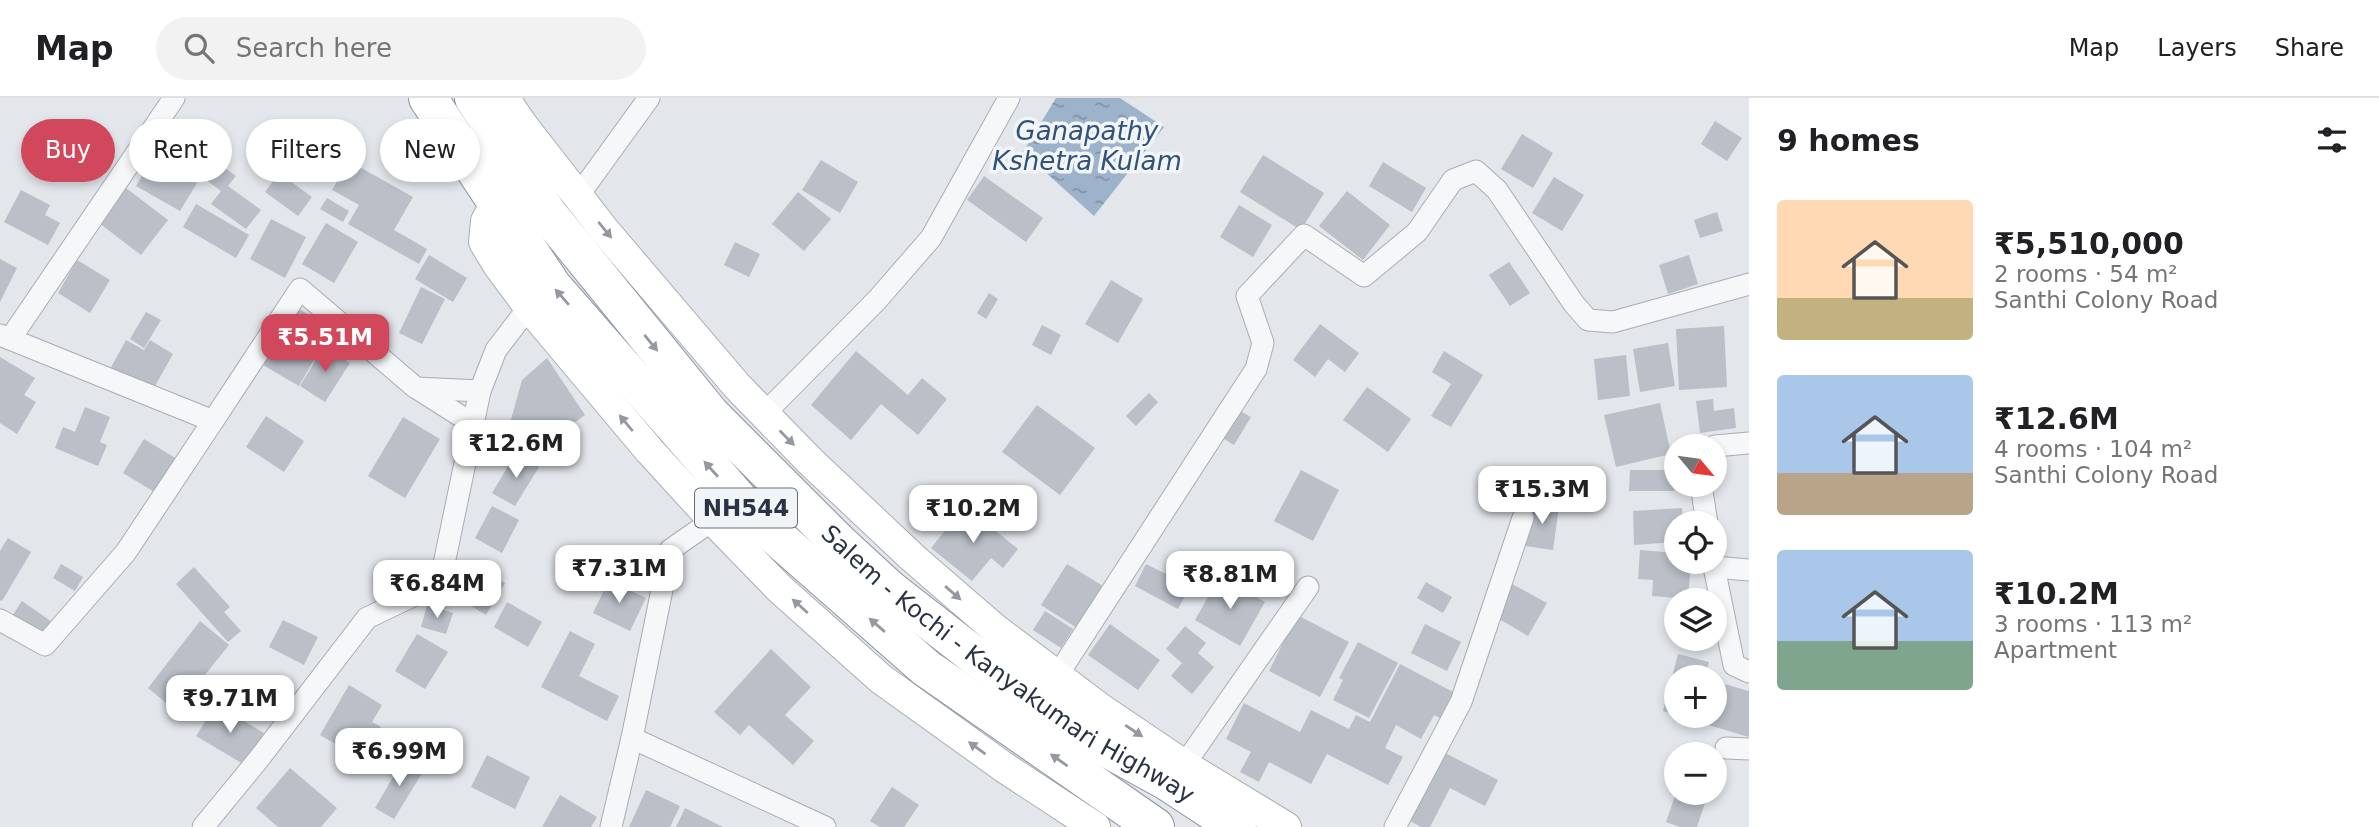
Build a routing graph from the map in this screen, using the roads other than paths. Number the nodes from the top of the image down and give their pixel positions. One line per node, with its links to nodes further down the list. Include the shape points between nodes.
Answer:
1 (174, 98): 11 (street)
2 (428, 98): 8 (highway, Salem - Kochi - Kanyakumari Highway / NH544)
3 (474, 98): 37 (highway, Salem - Kochi - Kanyakumari Highway / NH544, one-way to 37, via 547,213 691,391 839,543 889,589 1091,740 1167,781)
4 (504, 98): 7 (street)
5 (649, 98): 7 (street)
6 (1009, 98): 14 (street, via 931,238 869,309)
7 (578, 196): 14 (street, one-way to 14)
8 (496, 203): 10 (street, via 486,221 484,242); 36 (highway, Salem - Kochi - Kanyakumari Highway / NH544, one-way to 8, via 926,668 753,516 552,286)
9 (1749, 284): 27 (street, via 1613,323 1588,320 1497,191 1476,171 1453,180 1416,232 1364,276 1304,235 1247,296 1263,343 1256,369)
10 (529, 307): 13 (street, via 496,350); 20 (street, one-way to 10)
11 (5, 337): 15 (street)
12 (416, 388): 13 (street); 15 (street, via 300,289); 16 (street)
13 (480, 391): 16 (street)
14 (764, 414): 27 (street, one-way to 27, via 913,558)
15 (213, 421): 25 (street, via 126,552 45,645)
16 (473, 424): 32 (street, via 440,583 367,618)
17 (1749, 443): 18 (street)
18 (1727, 445)
19 (1523, 518): 39 (street, via 1461,702)
20 (713, 520): 28 (street, via 670,550); 35 (street, one-way to 20, via 881,679 780,589)
21 (1727, 567): 22 (street)
22 (1749, 570)
23 (1715, 574): 26 (street, via 1734,665)
24 (1308, 587): 31 (street)
25 (0, 620)
26 (1749, 672)
27 (1057, 676): 31 (street, one-way to 31)
28 (632, 738): 33 (street); 34 (street)
29 (1727, 748): 30 (street)
30 (1749, 749)
31 (1184, 765): 38 (street)
32 (203, 827)
33 (611, 827)
34 (825, 827)
35 (1095, 827)
36 (1155, 827)
37 (1237, 827)
38 (1286, 827)
39 (1395, 827)

